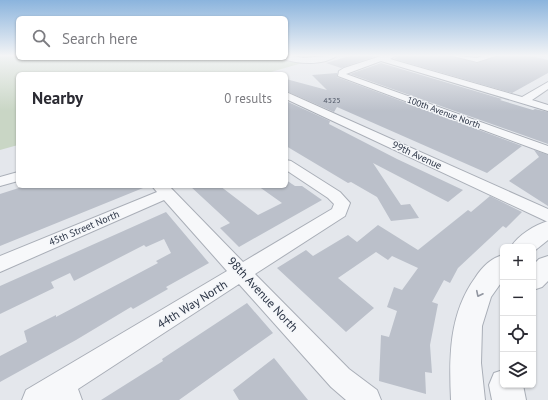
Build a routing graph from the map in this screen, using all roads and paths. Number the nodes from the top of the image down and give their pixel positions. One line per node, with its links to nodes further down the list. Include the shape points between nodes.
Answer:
1 (342, 74): 7 (street, 100th Avenue North, via 342,76)
2 (431, 74): 5 (street)
3 (548, 86): 5 (street)
4 (288, 96): 12 (street, 99th Avenue)
5 (523, 101): 6 (street)
6 (548, 108)
7 (548, 150)
8 (288, 165): 18 (street, 44th Way North, via 334,195 342,203 339,212)
9 (16, 177): 10 (street)
10 (0, 182)
11 (164, 190): 15 (street, 45th Street North); 18 (street, 98th Avenue North)
12 (548, 216)
13 (548, 229): 14 (street)
14 (527, 244)
15 (0, 264)
16 (548, 266): 19 (street)
17 (500, 267): 24 (street, one-way to 24, via 479,292 468,321 465,363)
18 (242, 272): 21 (street, 44th Way North); 23 (street, 98th Avenue North, via 340,378)
19 (536, 277)
20 (507, 388): 25 (street)
21 (66, 392): 22 (street, 44th Way North)
22 (36, 400)
23 (367, 400)
24 (468, 400)
25 (509, 400)

